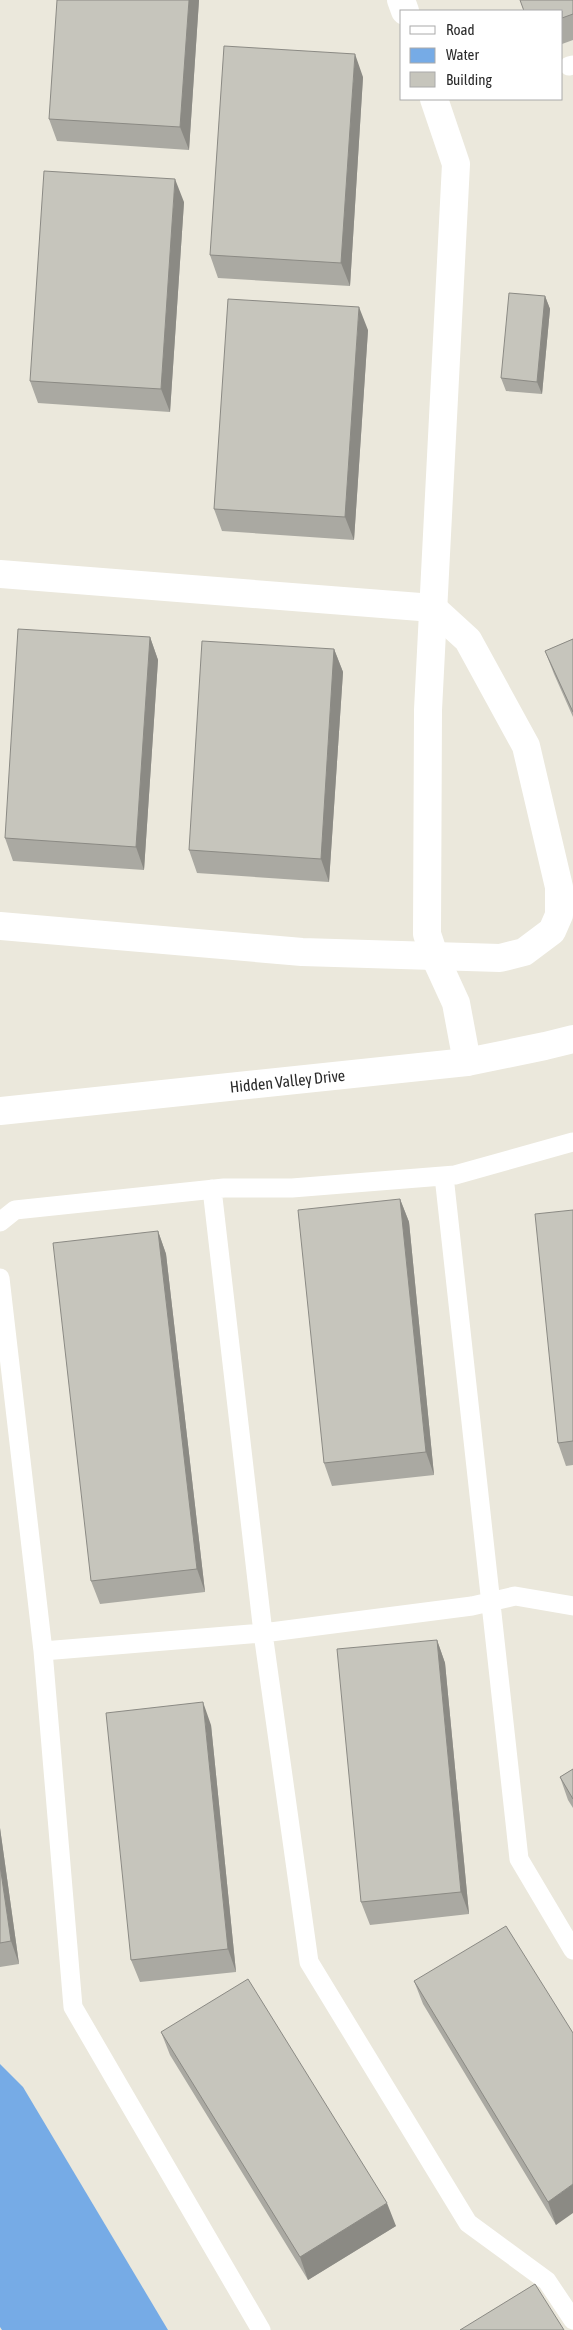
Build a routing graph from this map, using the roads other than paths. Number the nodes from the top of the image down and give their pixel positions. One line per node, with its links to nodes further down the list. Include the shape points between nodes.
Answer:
1 (434, 100): 3 (street, via 456,164)
2 (0, 574): 3 (street)
3 (434, 608): 5 (street, via 428,710 427,924); 5 (street, via 468,640 526,746 559,887 559,916 552,931 524,952 500,958)
4 (0, 926): 5 (street, via 302,952)
5 (434, 955): 7 (street, via 456,1003)
6 (573, 1039): 7 (street, Hidden Valley Drive)
7 (467, 1062): 8 (street, Hidden Valley Drive)
8 (0, 1111)
9 (573, 1142): 10 (lane)
10 (444, 1176): 11 (lane, via 292,1188); 14 (lane)
11 (212, 1189): 12 (lane, via 15,1210); 16 (lane)
12 (0, 1222)
13 (0, 1278): 17 (lane)
14 (491, 1602): 15 (lane, via 515,1596); 16 (lane); 18 (lane, via 520,1859)
15 (573, 1606)
16 (263, 1633): 17 (lane); 19 (lane, via 309,1962 468,2223 547,2281)
17 (42, 1652): 20 (lane, via 74,2007)
18 (573, 1950)
19 (573, 2320)
20 (261, 2330)

